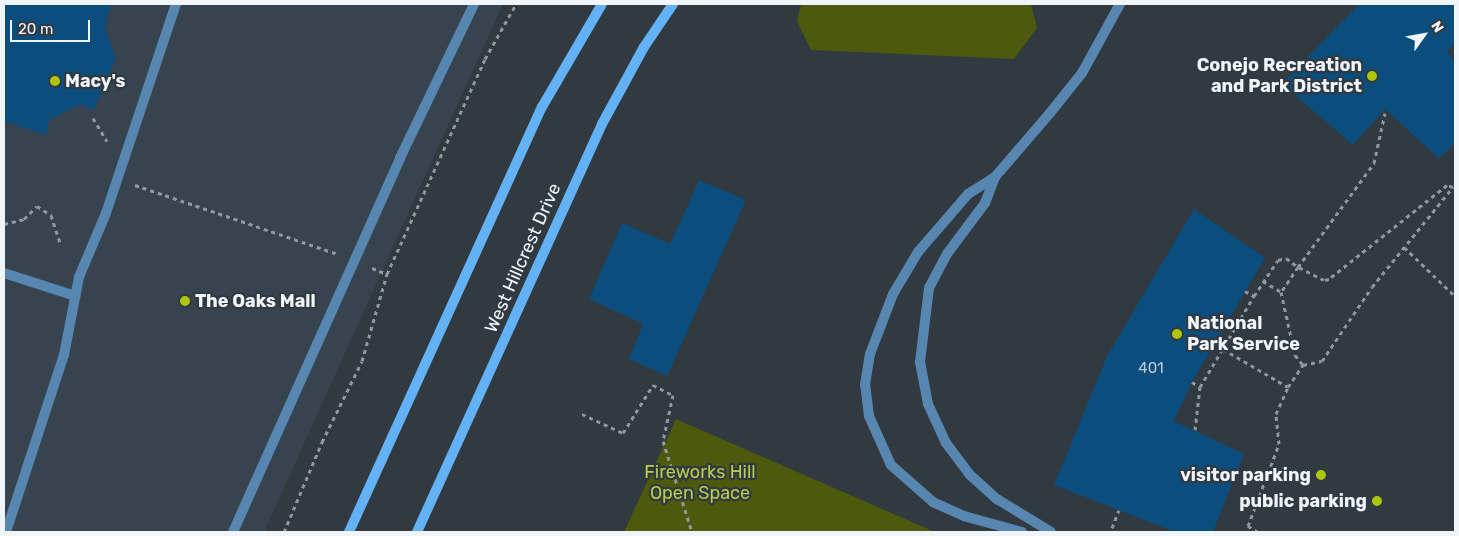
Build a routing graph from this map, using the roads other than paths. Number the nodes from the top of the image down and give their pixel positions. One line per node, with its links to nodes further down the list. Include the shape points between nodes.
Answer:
1 (176, 4): 8 (lane)
2 (474, 4): 11 (lane, via 400,158)
3 (602, 4): 12 (main road, via 542,107)
4 (673, 4): 13 (main road, West Hillcrest Drive, via 644,48 602,124)
5 (1120, 4): 6 (lane, via 1082,73)
6 (995, 177): 9 (lane, via 985,203 947,254 930,288 920,362 928,404 946,443 969,474); 14 (lane, via 968,194 918,252 878,329 865,385 869,416 878,440 891,465 908,483 933,502 964,516)
7 (4, 273): 8 (lane)
8 (75, 296): 10 (lane, via 64,355)
9 (1047, 531): 14 (lane)
10 (6, 532)
11 (233, 532)
12 (350, 532)
13 (417, 532)
14 (1024, 532)

